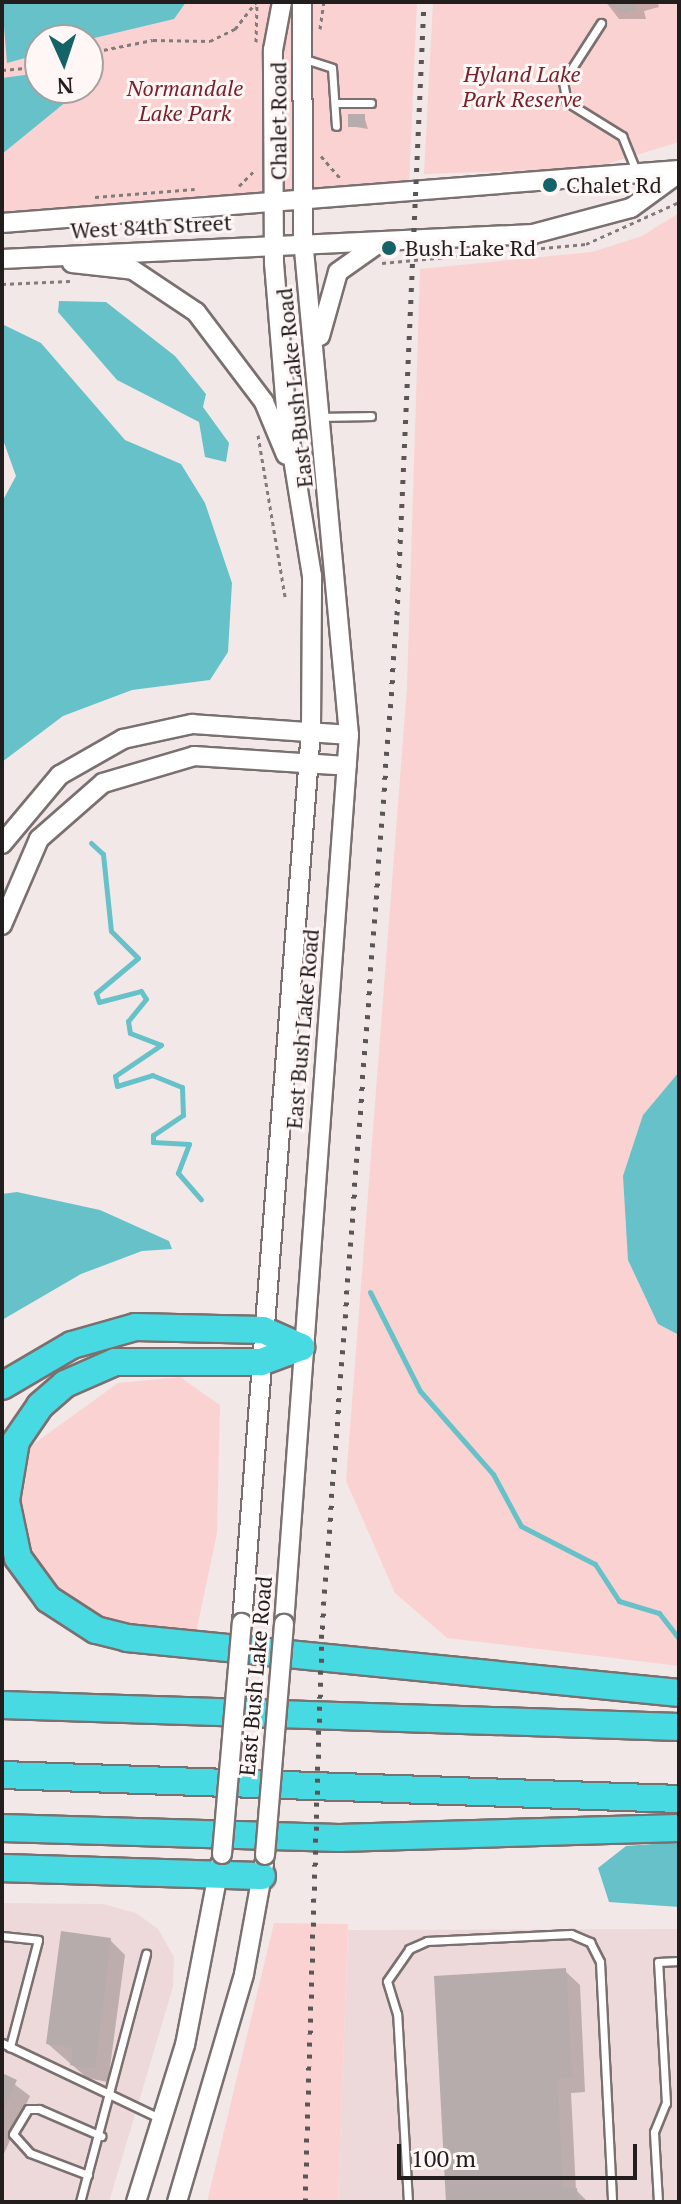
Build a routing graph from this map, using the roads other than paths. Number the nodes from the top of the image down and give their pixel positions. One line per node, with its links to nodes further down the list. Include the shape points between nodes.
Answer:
1 (282, 2): 11 (street, Chalet Road, via 273,50)
2 (302, 2): 4 (street, Chalet Road)
3 (601, 23): 9 (lane, via 563,82 567,102 622,136)
4 (302, 59): 5 (lane, via 332,68); 10 (street, Chalet Road)
5 (336, 103): 6 (lane); 7 (lane)
6 (371, 103)
7 (336, 126)
8 (679, 172): 9 (street); 13 (street, via 631,208 573,227 491,239)
9 (637, 175): 10 (street)
10 (302, 200): 11 (street, West 84th Street); 14 (street, Chalet Road)
11 (274, 202): 12 (street, West 84th Street); 15 (street, Chalet Road)
12 (2, 223)
13 (386, 240): 14 (street); 17 (street, via 352,256 331,284)
14 (303, 241): 15 (street, West 84th Street); 17 (street, East Bush Lake Road)
15 (274, 242): 16 (street, West 84th Street); 20 (street, East Bush Lake Road)
16 (8, 258): 20 (street, via 133,270 196,312 264,402)
17 (315, 370): 19 (street, East Bush Lake Road)
18 (371, 416): 19 (lane)
19 (320, 417): 22 (street, East Bush Lake Road)
20 (294, 472): 21 (street, East Bush Lake Road, via 312,576)
21 (311, 731): 22 (street); 23 (street, East Bush Lake Road); 25 (street, via 192,724 123,739 60,775)
22 (349, 735): 24 (street, East Bush Lake Road)
23 (308, 764): 24 (street); 26 (street, via 194,756 103,783 39,839); 27 (street, East Bush Lake Road)
24 (347, 766): 28 (street, East Bush Lake Road)
25 (2, 844)
26 (2, 925)
27 (263, 1330): 28 (highway); 29 (street, East Bush Lake Road); 30 (highway, via 135,1327 72,1345)
28 (301, 1347): 29 (highway); 39 (street, East Bush Lake Road, bridge)
29 (261, 1362): 31 (highway, via 115,1362 65,1384 34,1412 16,1441 6,1501 18,1558 48,1599 96,1630 127,1638); 38 (street, East Bush Lake Road, bridge)
30 (7, 1387)
31 (679, 1693)
32 (2, 1705): 33 (highway)
33 (679, 1727)
34 (2, 1775): 35 (highway)
35 (679, 1799)
36 (2, 1828): 37 (highway, via 339,1838)
37 (679, 1828)
38 (220, 1864): 39 (highway); 40 (highway); 48 (street, East Bush Lake Road)
39 (263, 1865): 54 (street, East Bush Lake Road, via 244,1974)
40 (2, 1868)
41 (2, 1936): 44 (lane, via 38,1940)
42 (146, 1954): 45 (lane)
43 (679, 1961): 46 (lane, via 658,1962)
44 (6, 2045): 45 (lane)
45 (113, 2100): 48 (lane); 49 (lane)
46 (666, 2103): 47 (lane); 57 (lane, via 654,2132)
47 (679, 2103)
48 (163, 2120): 51 (street, East Bush Lake Road)
49 (101, 2136): 50 (lane); 50 (lane, via 39,2109 28,2109 13,2134 30,2153)
50 (88, 2175): 52 (lane)
51 (138, 2194): 53 (street, East Bush Lake Road)
52 (80, 2202)
53 (129, 2202)
54 (177, 2202)
55 (408, 2202): 56 (lane, via 397,2014 387,1981 409,1949 427,1941 571,1934 590,1942 600,1962)
56 (612, 2202)
57 (658, 2202)

